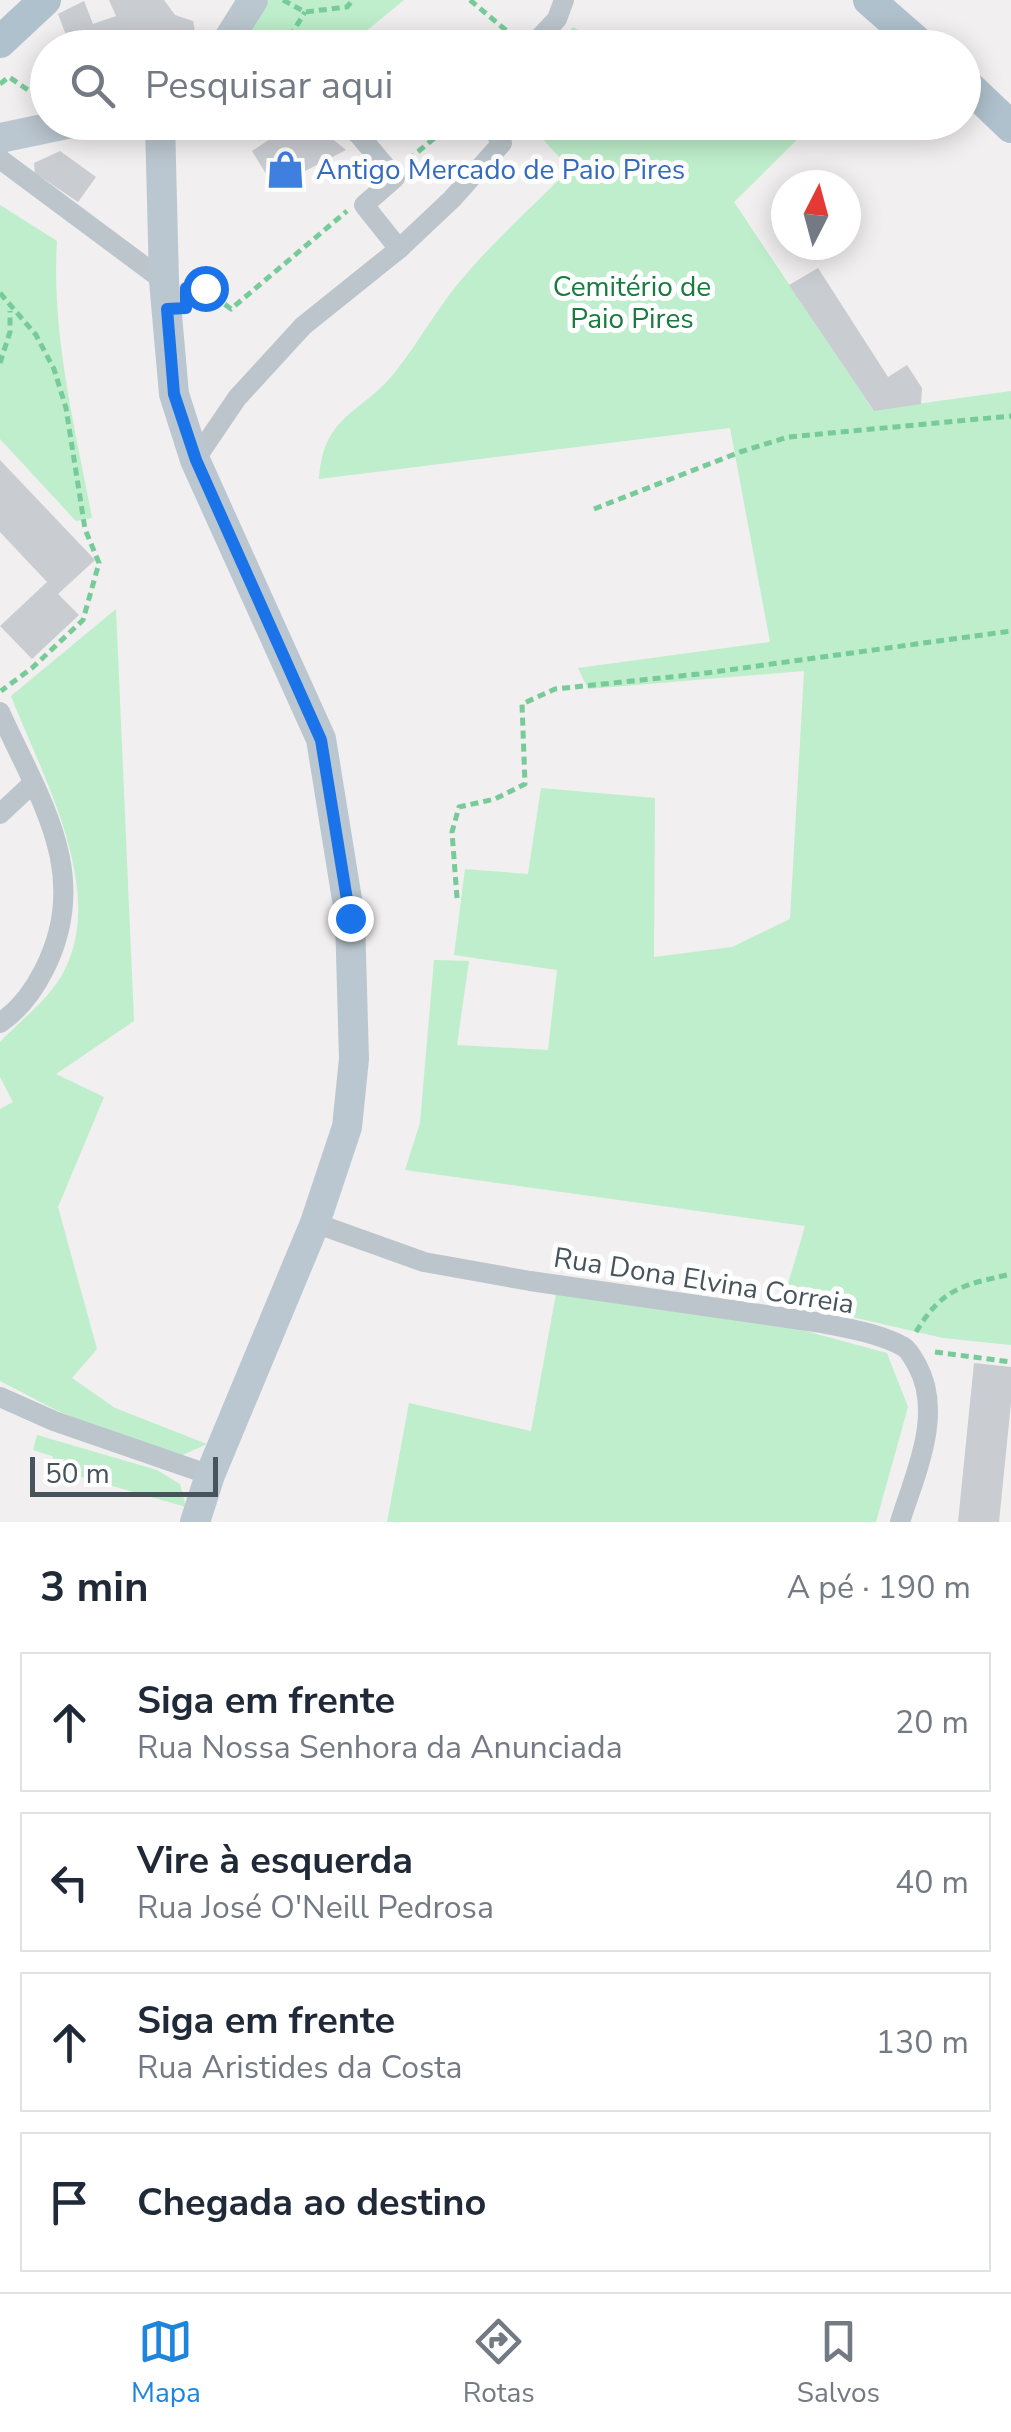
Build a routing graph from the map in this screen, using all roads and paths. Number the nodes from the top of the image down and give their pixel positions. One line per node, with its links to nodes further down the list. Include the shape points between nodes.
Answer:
1 (45, 0): 14 (main road)
2 (253, 0): 9 (street)
3 (283, 0): 8 (path)
4 (353, 0): 8 (path, via 347,7)
5 (470, 0): 11 (path)
6 (564, 0): 12 (street)
7 (869, 0): 13 (main road)
8 (305, 12): 10 (path)
9 (234, 30)
10 (294, 30)
11 (506, 30)
12 (546, 30)
13 (903, 30)
14 (0, 42)
15 (0, 84): 16 (path, via 9,77)
16 (30, 91)
17 (981, 98): 18 (main road)
18 (1011, 126)
19 (30, 132): 20 (street)
20 (0, 138)
21 (161, 140): 30 (street)
22 (363, 140): 26 (street)
23 (432, 140): 26 (path)
24 (500, 140): 28 (street)
25 (0, 159): 30 (street)
26 (395, 178): 27 (street)
27 (364, 206): 28 (street); 30 (path, via 346,212 231,309 205,288 186,288 186,308)
28 (399, 250): 34 (street, via 302,326 237,398)
29 (0, 293): 31 (path)
30 (166, 295): 34 (street, via 174,394)
31 (10, 308): 32 (path); 37 (path, via 36,335 54,369 99,563 83,620)
32 (0, 364)
33 (1011, 416): 35 (path, via 788,437)
34 (196, 460): 43 (street, via 321,740 350,918 354,1059 347,1127)
35 (594, 509)
36 (1011, 631): 41 (path, via 555,689 522,704 525,784 460,807 452,832)
37 (0, 691)
38 (1, 717): 39 (street)
39 (32, 784): 40 (street); 42 (street, via 62,855 61,927 40,977)
40 (0, 814)
41 (457, 898)
42 (0, 1023)
43 (316, 1223): 45 (street, Rua Dona Elvina Correia, via 424,1262); 48 (street)
44 (1011, 1274): 45 (path, via 954,1288)
45 (912, 1340): 46 (path); 50 (street, via 930,1402)
46 (1011, 1362)
47 (0, 1397): 48 (street)
48 (210, 1475): 49 (street)
49 (194, 1522)
50 (900, 1522)

